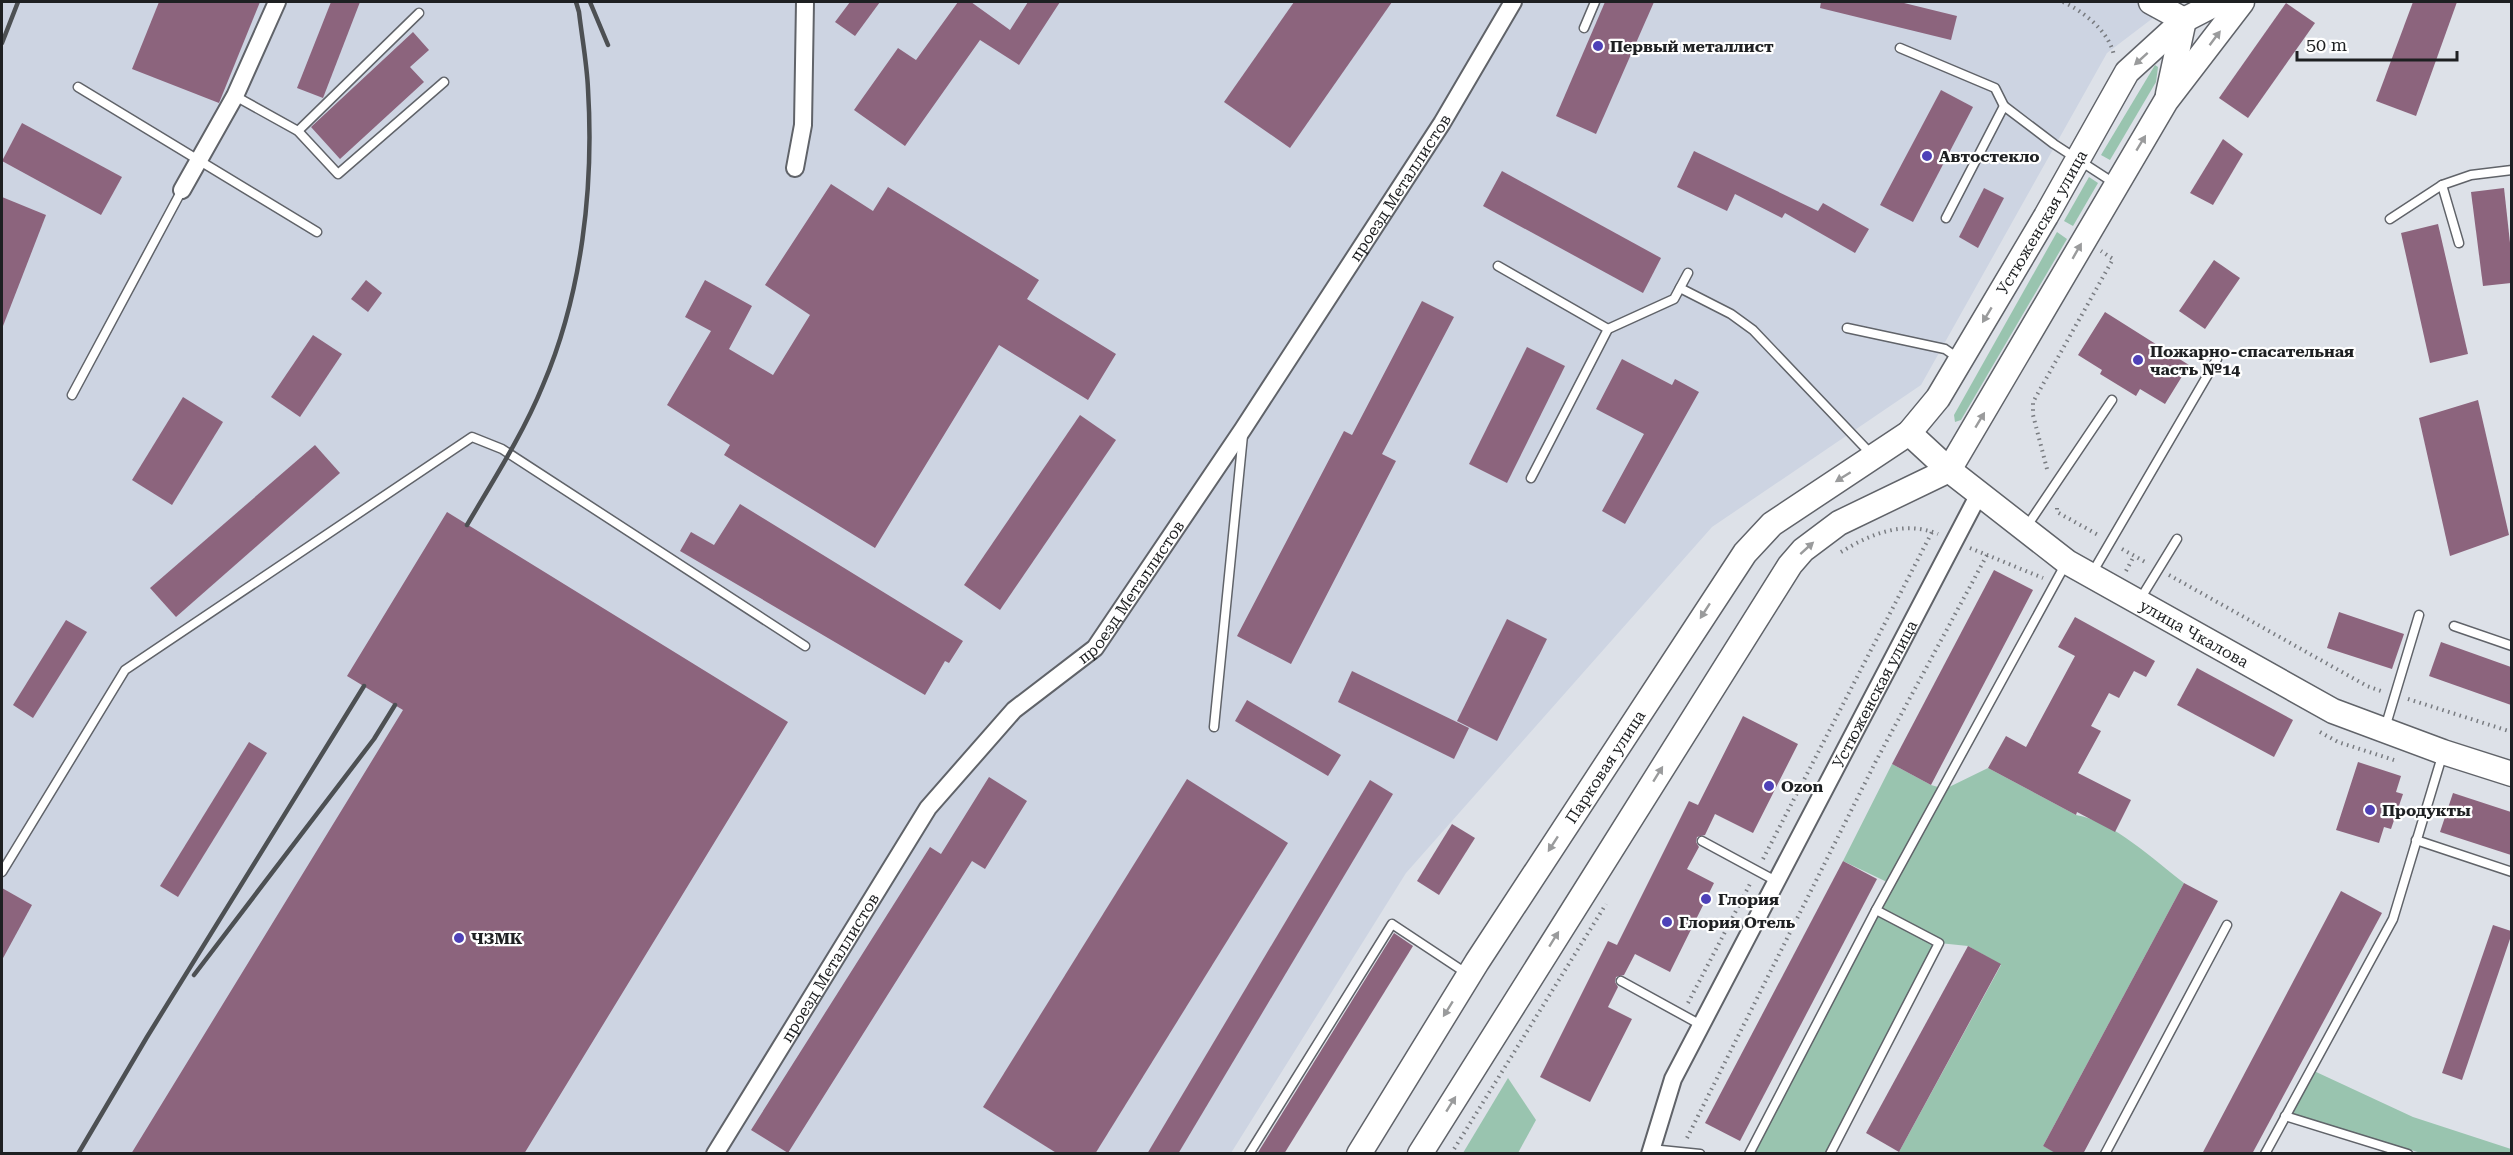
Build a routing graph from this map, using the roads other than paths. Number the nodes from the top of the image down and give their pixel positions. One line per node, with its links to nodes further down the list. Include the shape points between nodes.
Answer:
1 (277, 2): 14 (street)
2 (805, 2): 20 (street, via 803,124)
3 (1513, 2): 38 (street, проезд Металлистов, via 1442,123)
4 (1595, 2): 10 (lane)
5 (2151, 2): 9 (main road)
6 (2218, 2): 9 (main road, Устюженская улица)
7 (2242, 2): 15 (main road, one-way to 7)
8 (419, 13): 17 (lane)
9 (2184, 20): 15 (main road); 19 (main road, Устюженская улица, one-way to 19, via 2127,72)
10 (1584, 28)
11 (1900, 48): 16 (lane, via 1995,88)
12 (444, 82): 17 (lane, via 339,174)
13 (78, 87): 18 (lane)
14 (235, 96): 17 (lane); 18 (street)
15 (2166, 101): 22 (main road, one-way to 15)
16 (2004, 106): 19 (lane); 25 (lane)
17 (298, 131)
18 (199, 160): 24 (street); 27 (lane)
19 (2078, 160): 22 (lane); 35 (main road, Устюженская улица, one-way to 35)
20 (795, 168)
21 (2511, 170): 23 (lane, via 2471,175)
22 (2116, 185): 41 (main road, one-way to 22)
23 (2442, 185): 26 (lane); 28 (lane)
24 (182, 190): 36 (lane)
25 (1946, 218)
26 (2390, 219)
27 (317, 232)
28 (2459, 243)
29 (1498, 266): 33 (lane)
30 (1688, 273): 31 (lane)
31 (1680, 288): 33 (lane, via 1674,299); 40 (lane, via 1753,330)
32 (1847, 328): 35 (lane, via 1945,350)
33 (1608, 329): 42 (lane)
34 (2217, 359): 47 (lane)
35 (1961, 360): 39 (main road, Устюженская улица, via 1938,398)
36 (72, 395)
37 (2112, 400): 44 (lane)
38 (1243, 429): 53 (lane); 70 (street, проезд Металлистов, via 1095,648 1014,710 928,808)
39 (1909, 433): 40 (main road, Парковая улица); 41 (main road, улица Чкалова)
40 (1875, 458): 64 (main road, Парковая улица, one-way to 64, via 1772,524 1745,553)
41 (1949, 470): 43 (main road, улица Чкалова); 73 (main road, one-way to 41, via 1790,566 1803,550 1839,523)
42 (1531, 478)
43 (1979, 494): 44 (main road, улица Чкалова); 61 (street, Устюженская улица)
44 (2025, 529): 46 (main road, улица Чкалова)
45 (2177, 539): 48 (lane)
46 (2067, 562): 47 (main road, улица Чкалова); 62 (lane)
47 (2091, 575): 48 (main road, улица Чкалова)
48 (2138, 602): 54 (main road, улица Чкалова, via 2333,711)
49 (2419, 615): 54 (lane)
50 (2454, 626): 52 (lane)
51 (805, 646): 59 (lane, via 502,449 472,437 125,670)
52 (2511, 646)
53 (1214, 727)
54 (2384, 731): 55 (main road, улица Чкалова)
55 (2443, 752): 56 (main road, улица Чкалова); 57 (lane)
56 (2511, 774)
57 (2416, 840): 60 (lane); 67 (lane, via 2394,919)
58 (1702, 841): 61 (lane)
59 (2, 872)
60 (2511, 872)
61 (1776, 881): 66 (street, Устюженская улица)
62 (1876, 910): 75 (lane); 76 (lane, via 1939,943)
63 (2227, 925): 77 (lane)
64 (1469, 975): 71 (lane, via 1392,924); 72 (main road, Парковая улица, one-way to 72)
65 (1621, 981): 66 (lane)
66 (1701, 1026): 68 (street, Устюженская улица, via 1673,1079)
67 (2285, 1116): 78 (lane); 79 (lane)
68 (1651, 1151): 69 (lane)
69 (1680, 1153): 74 (lane)
70 (715, 1154)
71 (1249, 1154)
72 (1359, 1154)
73 (1420, 1154)
74 (1700, 1154)
75 (1749, 1154)
76 (1830, 1154)
77 (2104, 1154)
78 (2265, 1154)
79 (2408, 1154)

